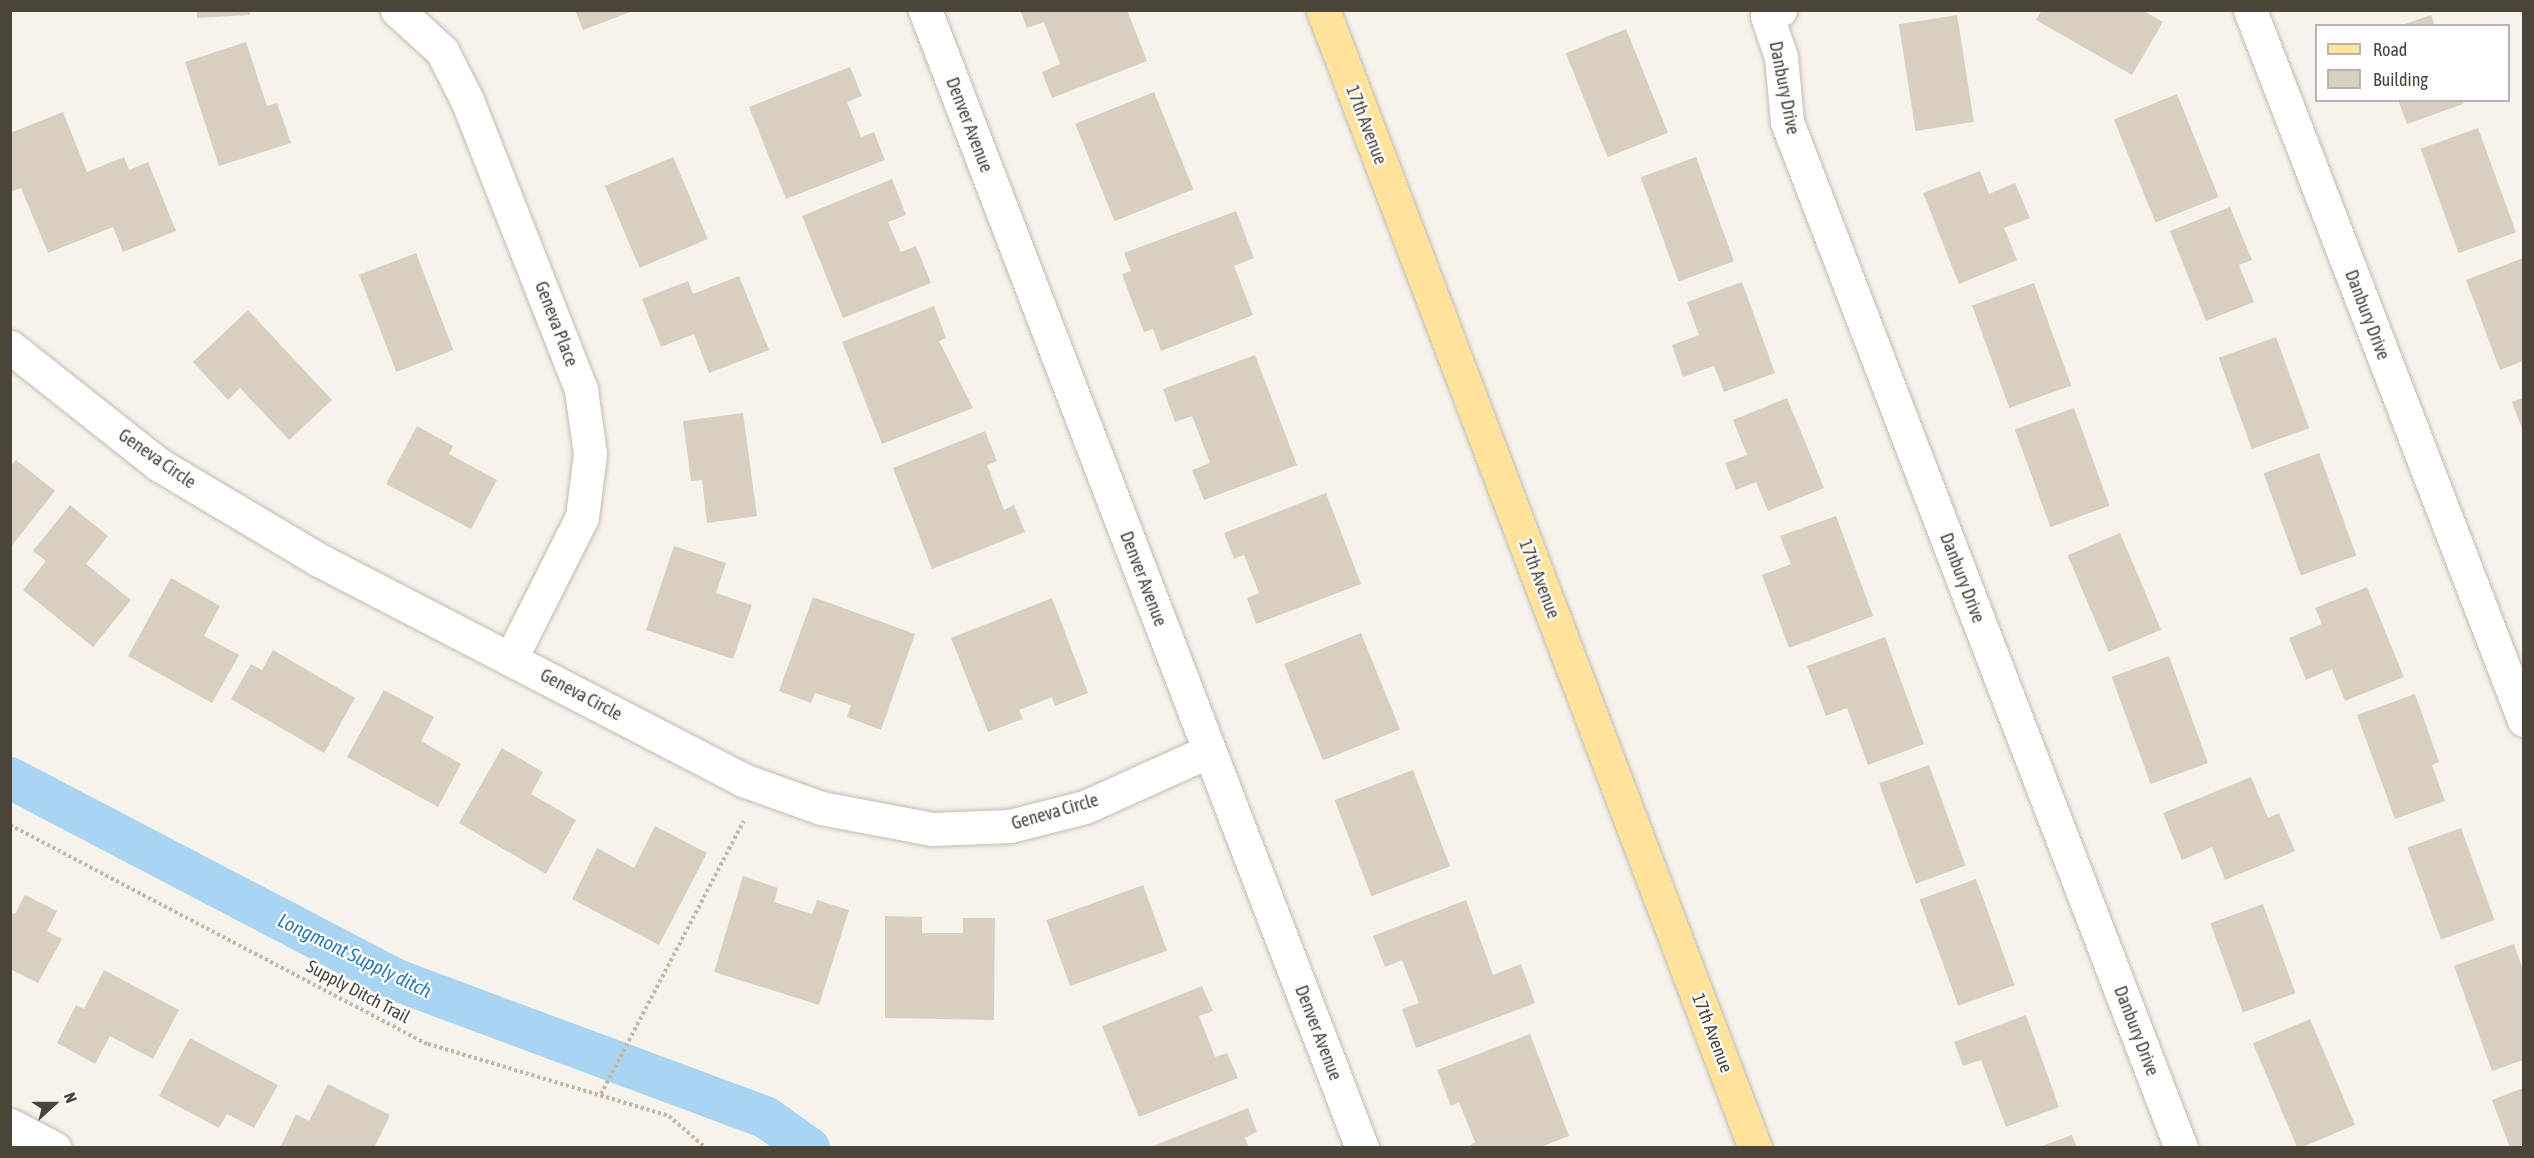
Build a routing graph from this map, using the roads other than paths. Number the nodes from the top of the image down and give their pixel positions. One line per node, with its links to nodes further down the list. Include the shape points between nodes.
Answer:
1 (397, 10): 7 (street, Geneva Place, via 442,51 467,100 581,390 590,454 582,518)
2 (925, 10): 9 (street, Denver Avenue)
3 (1323, 10): 13 (main road, 17th Avenue)
4 (1780, 10): 14 (street, Danbury Drive, via 1767,16 1782,57 1787,122)
5 (2250, 10): 8 (street, Danbury Drive)
6 (10, 347): 7 (street, Geneva Circle, via 158,464 319,560)
7 (511, 658): 9 (street, Geneva Circle, via 762,786 821,808 932,829 1010,826 1085,807)
8 (2523, 720)
9 (1209, 751): 12 (street, Denver Avenue)
10 (10, 1125): 11 (street)
11 (54, 1148)
12 (1362, 1148)
13 (1755, 1148)
14 (2181, 1148)

